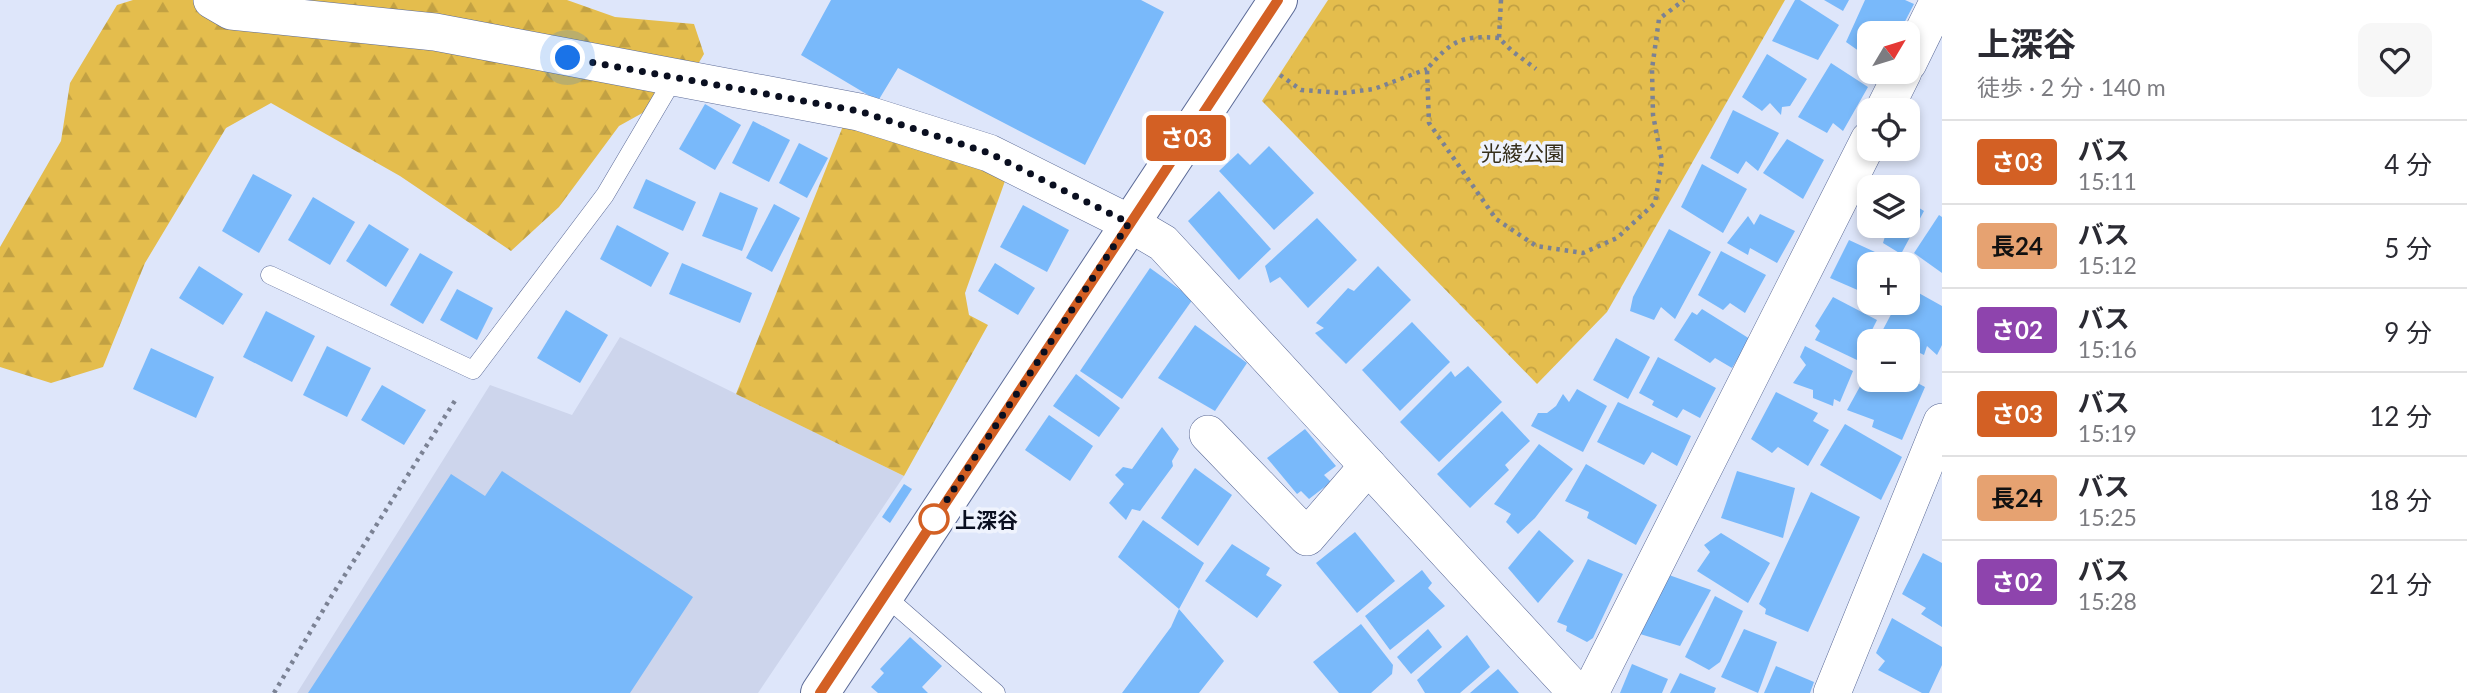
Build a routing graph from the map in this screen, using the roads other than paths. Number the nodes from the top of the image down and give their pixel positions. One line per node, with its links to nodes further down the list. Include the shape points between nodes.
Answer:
1 (212, 0): 5 (street, via 231,11 435,32)
2 (1278, 0): 7 (street)
3 (1939, 0): 4 (street)
4 (1920, 39)
5 (674, 78): 7 (street, via 859,111 989,153); 8 (lane, via 605,195 473,370)
6 (1858, 161): 16 (street)
7 (1129, 223): 11 (street, via 1163,243); 12 (street)
8 (270, 275)
9 (1942, 422): 17 (street)
10 (1208, 434): 11 (street, via 1307,537)
11 (1368, 466): 15 (street)
12 (884, 595): 13 (street); 14 (lane)
13 (820, 693)
14 (996, 693)
15 (1577, 693)
16 (1590, 693)
17 (1832, 693)

